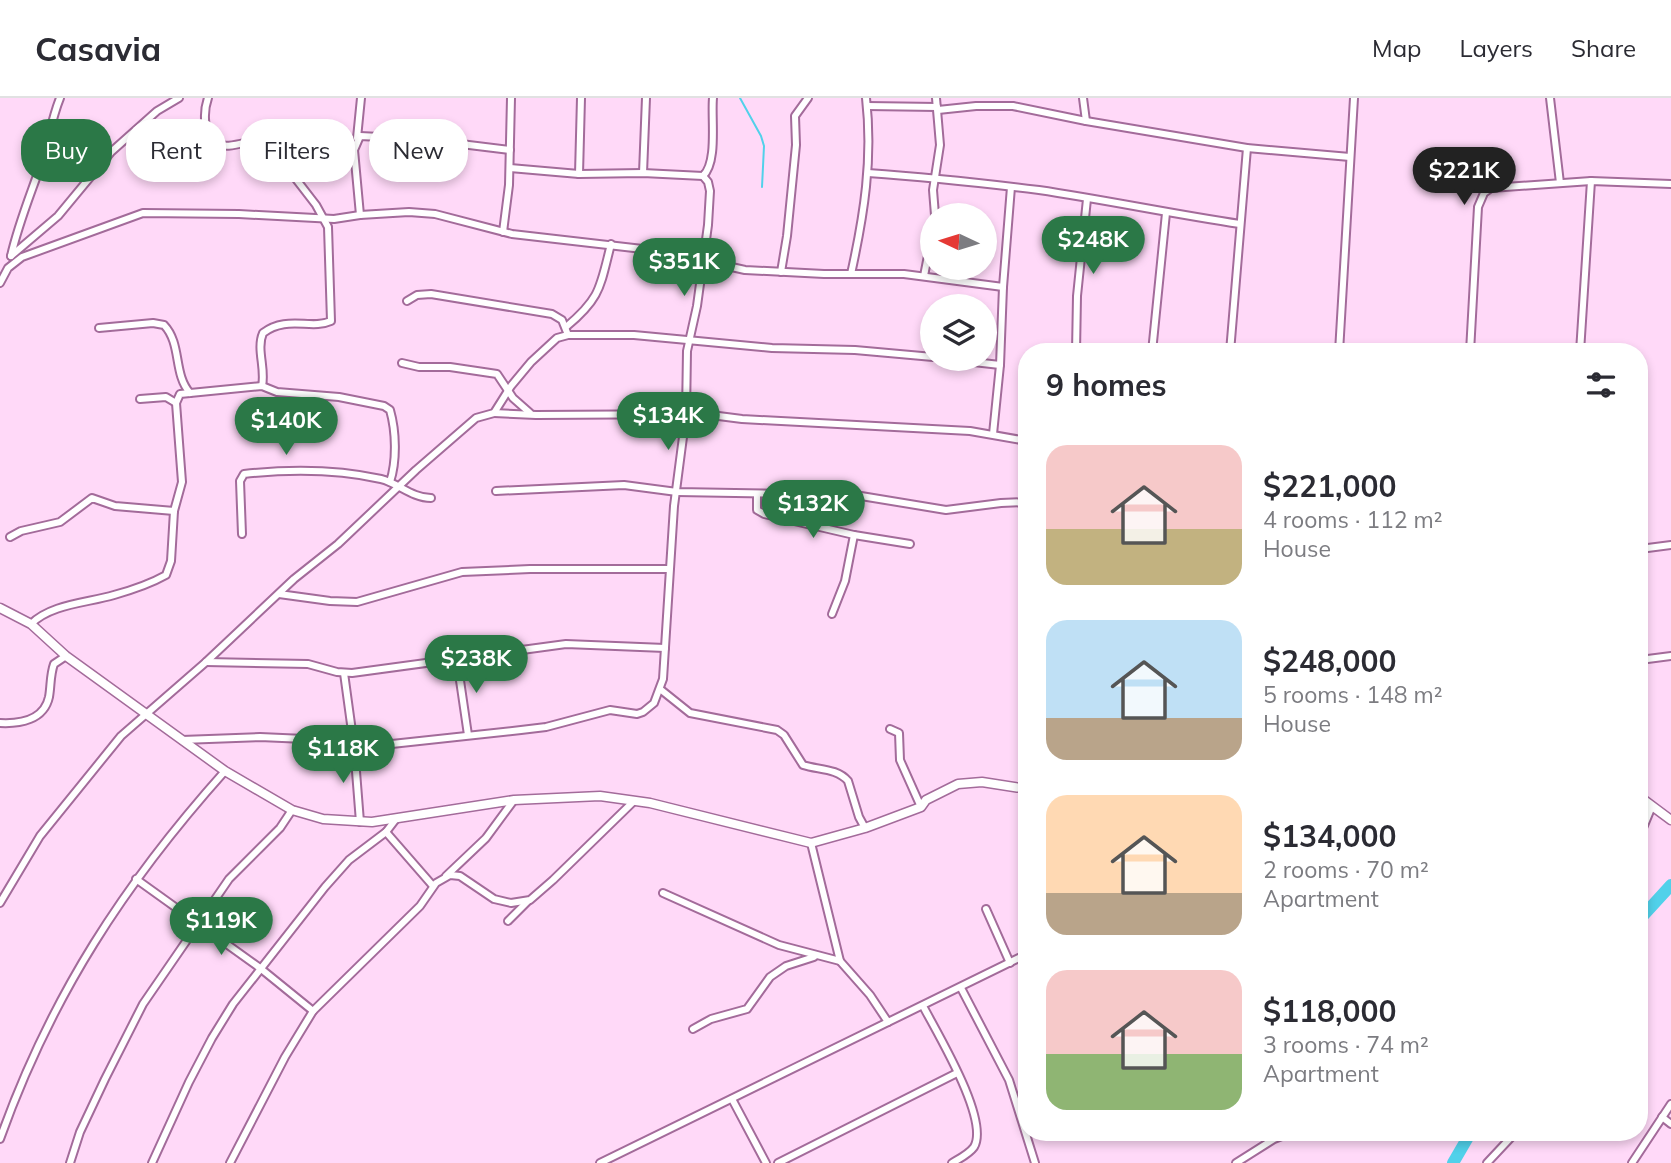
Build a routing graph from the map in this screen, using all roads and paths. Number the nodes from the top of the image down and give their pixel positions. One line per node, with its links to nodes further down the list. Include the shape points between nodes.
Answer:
1 (60, 98): 40 (street)
2 (179, 98): 40 (street, via 157,111 111,152 58,216)
3 (208, 98): 36 (street, via 208,138 224,146 275,140 292,174)
4 (361, 98): 18 (street)
5 (511, 98): 20 (street)
6 (580, 98): 25 (street)
7 (646, 98): 23 (street)
8 (713, 98): 26 (street, via 710,168)
9 (808, 98): 43 (street, via 795,116 796,145)
10 (866, 98): 15 (street)
11 (936, 98): 16 (street)
12 (1083, 98): 17 (street)
13 (1354, 98): 21 (street)
14 (1549, 98): 29 (street)
15 (867, 106): 16 (street); 24 (street)
16 (938, 109): 17 (street, via 1013,106); 27 (street)
17 (1086, 121): 19 (street)
18 (356, 140): 20 (street, via 364,134); 35 (street)
19 (1247, 148): 21 (street); 37 (street)
20 (510, 150): 22 (street)
21 (1350, 157): 56 (street)
22 (510, 168): 25 (street); 38 (street)
23 (643, 173): 25 (street); 26 (street)
24 (868, 173): 27 (street); 44 (street)
25 (579, 174)
26 (703, 177): 41 (street, via 710,191)
27 (936, 178): 31 (street); 33 (street)
28 (1591, 181): 29 (street); 30 (street); 58 (street)
29 (1560, 183): 57 (street, via 1491,188 1480,199)
30 (1671, 184)
31 (1011, 187): 32 (street); 48 (street)
32 (1087, 199): 34 (street); 53 (street)
33 (934, 203)
34 (1166, 213): 37 (street); 54 (street)
35 (360, 215): 36 (street); 38 (street, via 423,213)
36 (325, 218): 42 (street, via 143,213 22,257); 63 (street, via 331,321 279,325 263,333)
37 (1240, 224): 55 (street)
38 (503, 232): 39 (street)
39 (611, 244): 41 (street); 51 (street, via 597,294)
40 (11, 256): 42 (street)
41 (702, 261): 43 (street); 52 (street)
42 (8, 268): 47 (street)
43 (781, 272): 44 (street)
44 (850, 274): 45 (street)
45 (920, 276)
46 (950, 280): 48 (street)
47 (0, 283)
48 (1003, 288): 62 (street)
49 (407, 301): 51 (street, via 431,294 552,314 562,320)
50 (99, 328): 65 (street, via 164,325 175,341 182,379)
51 (567, 331): 52 (street); 64 (street, via 540,353)
52 (689, 340): 59 (street); 70 (street)
53 (1076, 343)
54 (1153, 343)
55 (1231, 343)
56 (1340, 343)
57 (1470, 343)
58 (1581, 343)
59 (920, 356)
60 (402, 363): 64 (street, via 497,374)
61 (997, 365): 62 (street)
62 (1000, 365): 71 (street)
63 (262, 386): 65 (street); 73 (street, via 277,392 362,400 387,408 395,461)
64 (509, 391): 68 (street); 69 (street)
65 (190, 393): 67 (street, via 180,394)
66 (140, 399): 67 (street, via 160,396)
67 (176, 403): 80 (street, via 182,482)
68 (494, 412): 69 (street); 74 (street, via 476,418)
69 (531, 414): 70 (street)
70 (686, 414): 71 (street); 76 (street)
71 (993, 434): 72 (street)
72 (1018, 439)
73 (390, 482): 74 (street); 81 (street, via 312,470 244,474 240,481)
74 (398, 488): 78 (street); 88 (street)
75 (496, 491): 76 (street, via 612,485)
76 (677, 492): 77 (street); 87 (street)
77 (757, 494): 79 (street, via 855,495 946,510); 82 (street, via 757,510 764,514)
78 (431, 498)
79 (1018, 502)
80 (174, 510): 83 (street, via 115,506 92,498 60,522); 91 (street, via 166,575 45,614)
81 (242, 534)
82 (853, 535): 84 (street); 90 (street, via 845,581)
83 (10, 537)
84 (910, 544)
85 (1671, 545): 86 (street)
86 (1648, 548)
87 (669, 569): 88 (street, via 461,572 357,602); 92 (street)
88 (279, 594): 97 (street)
89 (0, 608): 91 (street)
90 (832, 614)
91 (31, 624): 93 (street)
92 (665, 648): 96 (street, via 566,644); 99 (street)
93 (66, 656): 100 (street); 101 (street, via 54,664 48,701 35,718)
94 (1671, 656): 95 (street)
95 (1648, 659)
96 (457, 660): 98 (street); 103 (street)
97 (206, 662): 98 (street, via 308,664); 100 (street)
98 (344, 673): 105 (street)
99 (660, 690): 103 (street, via 648,709 637,714 610,710 545,727); 118 (street, via 690,713 777,730 803,765 831,771 848,781)
100 (145, 715): 104 (street); 126 (street, via 121,736 40,836)
101 (0, 723)
102 (890, 729): 112 (street, via 899,733 900,760)
103 (468, 735): 105 (street)
104 (180, 740): 105 (street, via 260,737); 106 (street)
105 (354, 746): 117 (street)
106 (225, 771): 113 (street); 122 (street, via 177,824)
107 (1018, 788): 112 (street, via 958,783)
108 (514, 800): 109 (street, via 580,796); 115 (street); 121 (street, via 486,838)
109 (634, 801): 120 (street); 125 (street)
110 (1648, 803): 111 (street)
111 (1652, 806): 114 (street); 116 (street)
112 (920, 807): 118 (street)
113 (292, 810): 117 (street); 129 (street, via 229,879)
114 (1648, 816)
115 (396, 819): 117 (street); 119 (street)
116 (1671, 820)
117 (360, 822)
118 (865, 828): 120 (street)
119 (386, 832): 123 (street); 134 (street, via 349,860)
120 (811, 843): 132 (street)
121 (445, 877): 123 (street); 125 (street, via 464,878 503,901)
122 (136, 880): 129 (street); 147 (street, via 61,999 26,1070)
123 (433, 886): 137 (street, via 420,906)
124 (663, 893): 130 (street, via 779,945)
125 (530, 900): 128 (street)
126 (0, 903)
127 (986, 909): 133 (street)
128 (508, 921)
129 (197, 925): 134 (street); 152 (street, via 131,1026)
130 (816, 956): 132 (street); 139 (street, via 770,977 747,1009)
131 (1018, 960): 133 (street)
132 (841, 961): 138 (street)
133 (1010, 963): 135 (street)
134 (260, 968): 137 (street); 153 (street, via 212,1038)
135 (961, 988): 136 (street); 143 (street, via 1009,1080)
136 (923, 1006): 138 (street); 140 (street)
137 (313, 1011): 154 (street)
138 (888, 1022): 141 (street)
139 (693, 1029)
140 (957, 1073): 157 (street); 158 (street, via 975,1112 976,1138 972,1149)
141 (732, 1099): 155 (street); 156 (street)
142 (1671, 1104): 144 (street)
143 (1018, 1109)
144 (1662, 1117): 145 (street); 146 (street)
145 (1671, 1124)
146 (1648, 1138)
147 (0, 1139)
148 (1028, 1141): 159 (street)
149 (1271, 1141): 160 (street)
150 (1508, 1141): 161 (street)
151 (1646, 1141): 162 (street)
152 (70, 1163)
153 (152, 1163)
154 (230, 1163)
155 (600, 1163)
156 (766, 1163)
157 (778, 1163)
158 (952, 1163)
159 (1035, 1163)
160 (1236, 1163)
161 (1487, 1163)
162 (1632, 1163)

